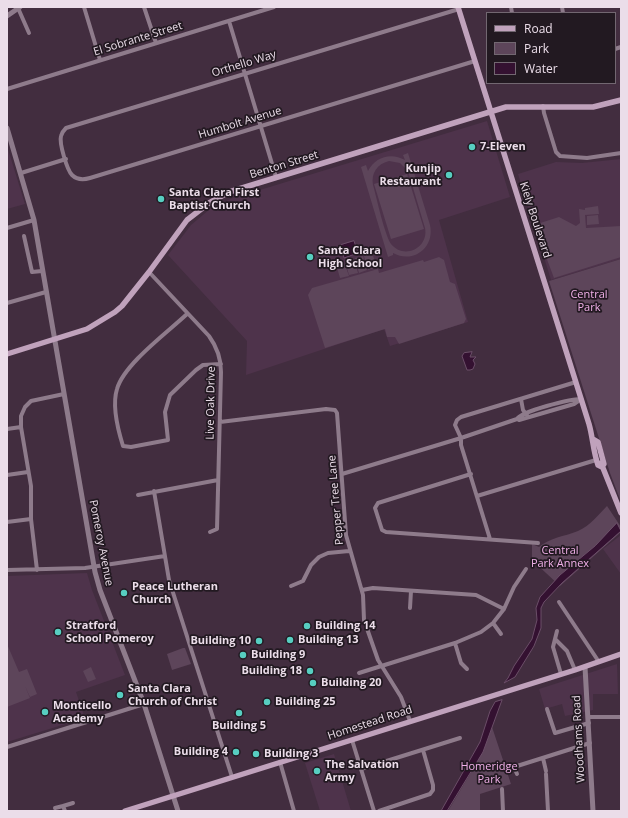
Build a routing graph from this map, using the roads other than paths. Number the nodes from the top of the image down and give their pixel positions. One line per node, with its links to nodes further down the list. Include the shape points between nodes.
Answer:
1 (84, 7): 10 (street)
2 (144, 7): 9 (street)
3 (274, 7): 7 (street, El Sobrante Street)
4 (19, 8): 6 (street); 8 (street)
5 (458, 8): 11 (main road, Kiely Boulevard); 12 (street, Orthello Way)
6 (7, 16)
7 (229, 21): 9 (street, El Sobrante Street); 12 (street)
8 (29, 33)
9 (156, 44): 10 (street, El Sobrante Street)
10 (100, 60): 13 (street, El Sobrante Street)
11 (475, 61): 16 (main road, Kiely Boulevard); 17 (street, Humbolt Avenue)
12 (245, 73): 17 (street); 20 (street, Orthello Way, via 66,128 61,138)
13 (7, 89)
14 (621, 100): 15 (main road, Benton Street, via 593,107)
15 (543, 106): 16 (main road, Benton Street, via 511,106); 19 (street, via 556,152 560,156 587,158)
16 (490, 112): 22 (main road, Benton Street); 34 (main road, Kiely Boulevard)
17 (261, 126): 20 (street, Humbolt Avenue, via 80,180 72,175); 22 (street)
18 (7, 128): 21 (street, Pomeroy Avenue)
19 (621, 153)
20 (66, 159): 21 (street)
21 (21, 173): 23 (street, Pomeroy Avenue)
22 (276, 177): 27 (main road, Benton Street, via 229,192 201,208 181,227)
23 (34, 220): 24 (street); 26 (street, Pomeroy Avenue)
24 (7, 228)
25 (24, 236): 26 (street, via 32,272)
26 (42, 271): 28 (street, Pomeroy Avenue)
27 (149, 272): 30 (street, Live Oak Drive); 31 (main road, Benton Street, via 115,312 87,329)
28 (46, 292): 29 (street); 31 (street, Pomeroy Avenue)
29 (7, 304)
30 (187, 314): 33 (street, Live Oak Drive, via 213,342); 33 (street, via 121,376 116,389 116,403 123,446 168,440 165,412 170,395 196,370 203,366)
31 (55, 339): 32 (main road, Benton Street); 35 (street, Pomeroy Avenue)
32 (7, 354)
33 (221, 364): 39 (street, Live Oak Drive)
34 (576, 382): 36 (street); 37 (main road, Kiely Boulevard)
35 (64, 394): 40 (street, via 31,401 21,416); 62 (street, Pomeroy Avenue)
36 (521, 399): 38 (street); 42 (street, via 457,420 455,425)
37 (581, 399): 38 (street, via 574,404); 43 (main road, Kiely Boulevard)
38 (529, 414): 42 (street, via 520,420 516,419)
39 (220, 422): 47 (street, Pepper Tree Lane, via 335,410); 50 (street, Live Oak Drive)
40 (21, 427): 41 (street); 46 (street)
41 (7, 429)
42 (461, 438): 47 (street); 48 (street)
43 (593, 439): 44 (main road, Kiely Boulevard); 45 (main road, Kiely Boulevard, via 598,442 604,464)
44 (596, 460): 45 (main road, Kiely Boulevard); 53 (street)
45 (602, 467): 54 (main road, Kiely Boulevard)
46 (28, 472): 49 (street); 55 (street, via 31,486)
47 (342, 474): 60 (street, Pepper Tree Lane)
48 (470, 474): 53 (street); 58 (street, via 376,505 380,528 386,532)
49 (7, 475)
50 (218, 480): 51 (street); 57 (street, Live Oak Drive, via 217,529)
51 (154, 491): 52 (street); 61 (street)
52 (138, 495)
53 (477, 496): 58 (street)
54 (621, 513)
55 (31, 519): 56 (street); 65 (street)
56 (7, 522)
57 (210, 532)
58 (490, 539): 59 (street)
59 (538, 543)
60 (349, 551): 66 (street, via 319,557 302,581); 67 (street, Pepper Tree Lane)
61 (165, 556): 62 (street); 99 (street, via 169,580)
62 (94, 567): 65 (street); 85 (street, Pomeroy Avenue, via 100,590)
63 (526, 569): 71 (street)
64 (7, 570): 65 (street)
65 (37, 570)
66 (291, 586)
67 (362, 590): 68 (street, via 374,588); 79 (street, Pepper Tree Lane, via 367,632)
68 (411, 591): 70 (street); 71 (street, via 476,595)
69 (559, 602): 78 (street)
70 (410, 608)
71 (504, 609): 72 (street)
72 (492, 623): 74 (street); 76 (street, via 481,632)
73 (557, 631): 75 (street)
74 (501, 634)
75 (555, 639): 82 (street, via 568,651); 84 (street, via 553,647)
76 (455, 644): 79 (street); 81 (street)
77 (621, 654): 78 (main road, Homestead Road)
78 (600, 662): 80 (main road, Homestead Road)
79 (382, 666): 83 (street); 89 (street, Pepper Tree Lane, via 401,697)
80 (585, 667): 82 (main road, Homestead Road); 88 (street, Woodhams Road)
81 (467, 669)
82 (575, 670): 84 (main road, Homestead Road)
83 (358, 673)
84 (561, 674): 89 (main road, Homestead Road)
85 (144, 704): 93 (street); 101 (street, Pomeroy Avenue)
86 (547, 709): 88 (street, via 555,733)
87 (621, 717): 88 (street)
88 (589, 720): 92 (street, Woodhams Road)
89 (410, 721): 91 (main road, Homestead Road)
90 (460, 738): 94 (street)
91 (352, 740): 96 (main road, Homestead Road); 97 (street)
92 (590, 743): 95 (street); 113 (street, Woodhams Road)
93 (7, 747)
94 (423, 750): 97 (street); 110 (street, via 433,790 430,794)
95 (543, 758): 98 (street, via 514,767); 112 (street)
96 (280, 762): 99 (main road, Homestead Road); 108 (street)
97 (361, 769): 109 (street)
98 (517, 774)
99 (232, 778): 101 (main road, Homestead Road)
100 (502, 789): 111 (street)
101 (173, 796): 106 (main road, Homestead Road); 107 (street, Pomeroy Avenue)
102 (72, 803): 103 (street)
103 (64, 806): 104 (street); 105 (street)
104 (56, 808)
105 (65, 811)
106 (125, 811)
107 (178, 811)
108 (294, 811)
109 (374, 811)
110 (379, 811)
111 (503, 811)
112 (548, 811)
113 (593, 811)

